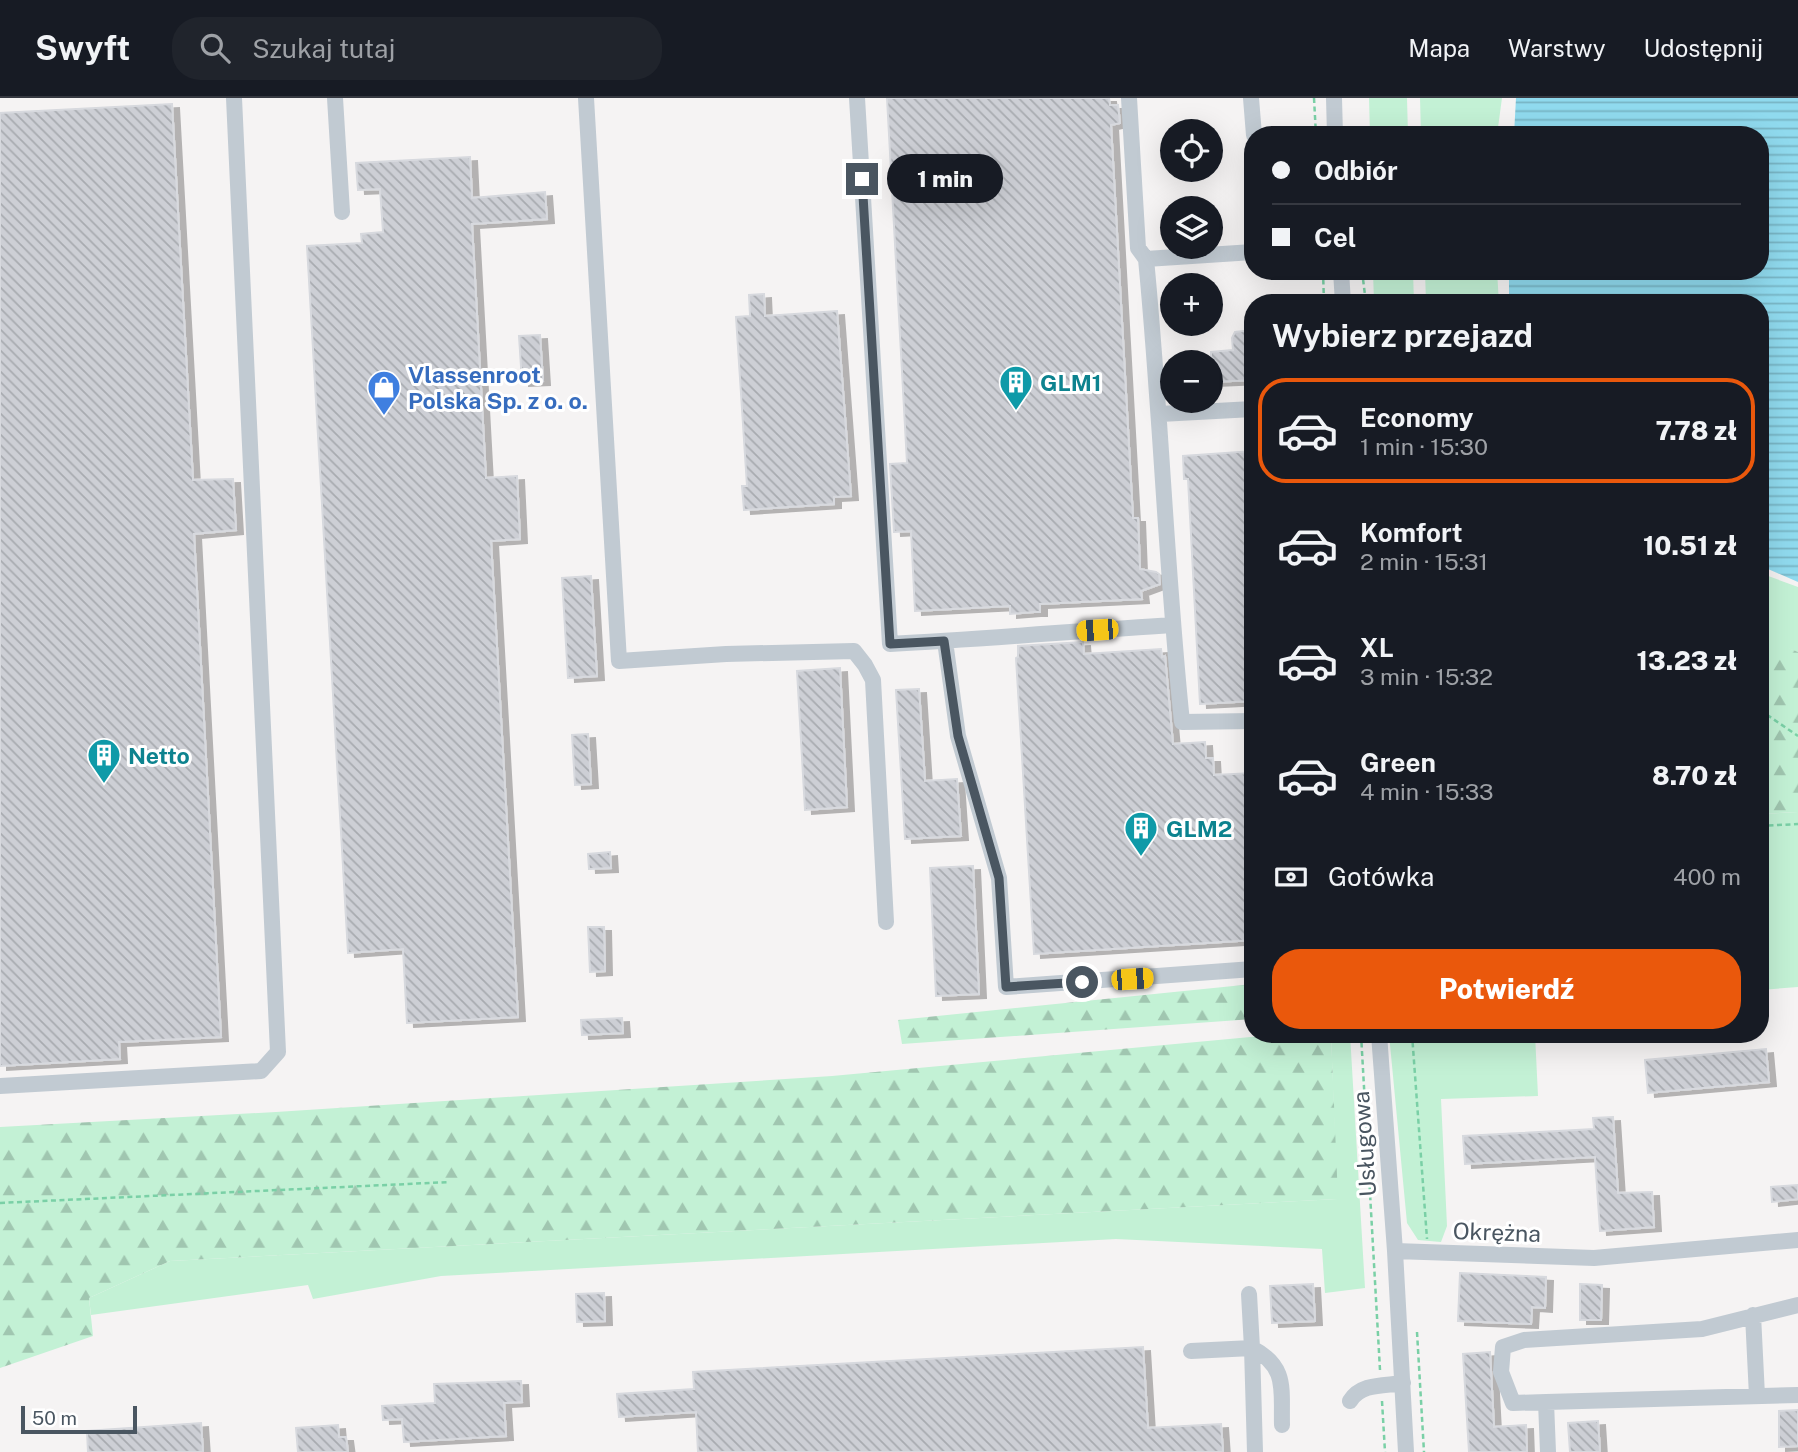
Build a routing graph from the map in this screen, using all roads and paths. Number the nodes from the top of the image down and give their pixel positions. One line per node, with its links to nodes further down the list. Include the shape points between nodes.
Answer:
1 (234, 98): 29 (street, via 278,1052 261,1071)
2 (335, 98): 12 (street)
3 (586, 98): 24 (street, via 619,661 854,651 873,680)
4 (857, 98): 18 (street, via 890,644)
5 (1129, 98): 14 (street, via 1138,248)
6 (1251, 98): 9 (street)
7 (1314, 98): 10 (path)
8 (1334, 98): 11 (street)
9 (1253, 126)
10 (1316, 126)
11 (1335, 126)
12 (342, 212)
13 (1244, 253): 14 (street)
14 (1146, 260): 16 (street)
15 (1244, 409): 16 (street)
16 (1160, 414): 17 (street)
17 (1172, 625): 18 (street); 20 (street, via 1182,722)
18 (944, 641): 25 (street, via 958,736 999,878 1006,987)
19 (1769, 716): 21 (path)
20 (1244, 721)
21 (1798, 736)
22 (1798, 824): 23 (path)
23 (1769, 826)
24 (886, 922)
25 (1244, 969)
26 (1362, 1043): 42 (path)
27 (1380, 1043): 33 (street, Usługowa)
28 (1413, 1043): 34 (path)
29 (0, 1086)
30 (450, 1182): 31 (path)
31 (0, 1203)
32 (1798, 1240): 34 (street, Okrężna, via 1594,1258)
33 (1395, 1251): 34 (street, Okrężna); 41 (street)
34 (1429, 1252)
35 (1249, 1294): 39 (street)
36 (1798, 1304): 37 (street)
37 (1753, 1315): 44 (street); 46 (street, via 1702,1329 1524,1340 1503,1347 1501,1372 1513,1403)
38 (1417, 1332): 51 (path)
39 (1252, 1348): 40 (street); 47 (street, via 1269,1357 1278,1369); 48 (street)
40 (1191, 1351)
41 (1403, 1383): 42 (street); 50 (street)
42 (1381, 1386): 45 (street, via 1364,1388); 49 (path)
43 (1798, 1395): 44 (street)
44 (1757, 1396): 46 (street)
45 (1350, 1401)
46 (1545, 1402): 52 (street)
47 (1282, 1425)
48 (1255, 1452)
49 (1385, 1452)
50 (1406, 1452)
51 (1424, 1452)
52 (1548, 1452)

